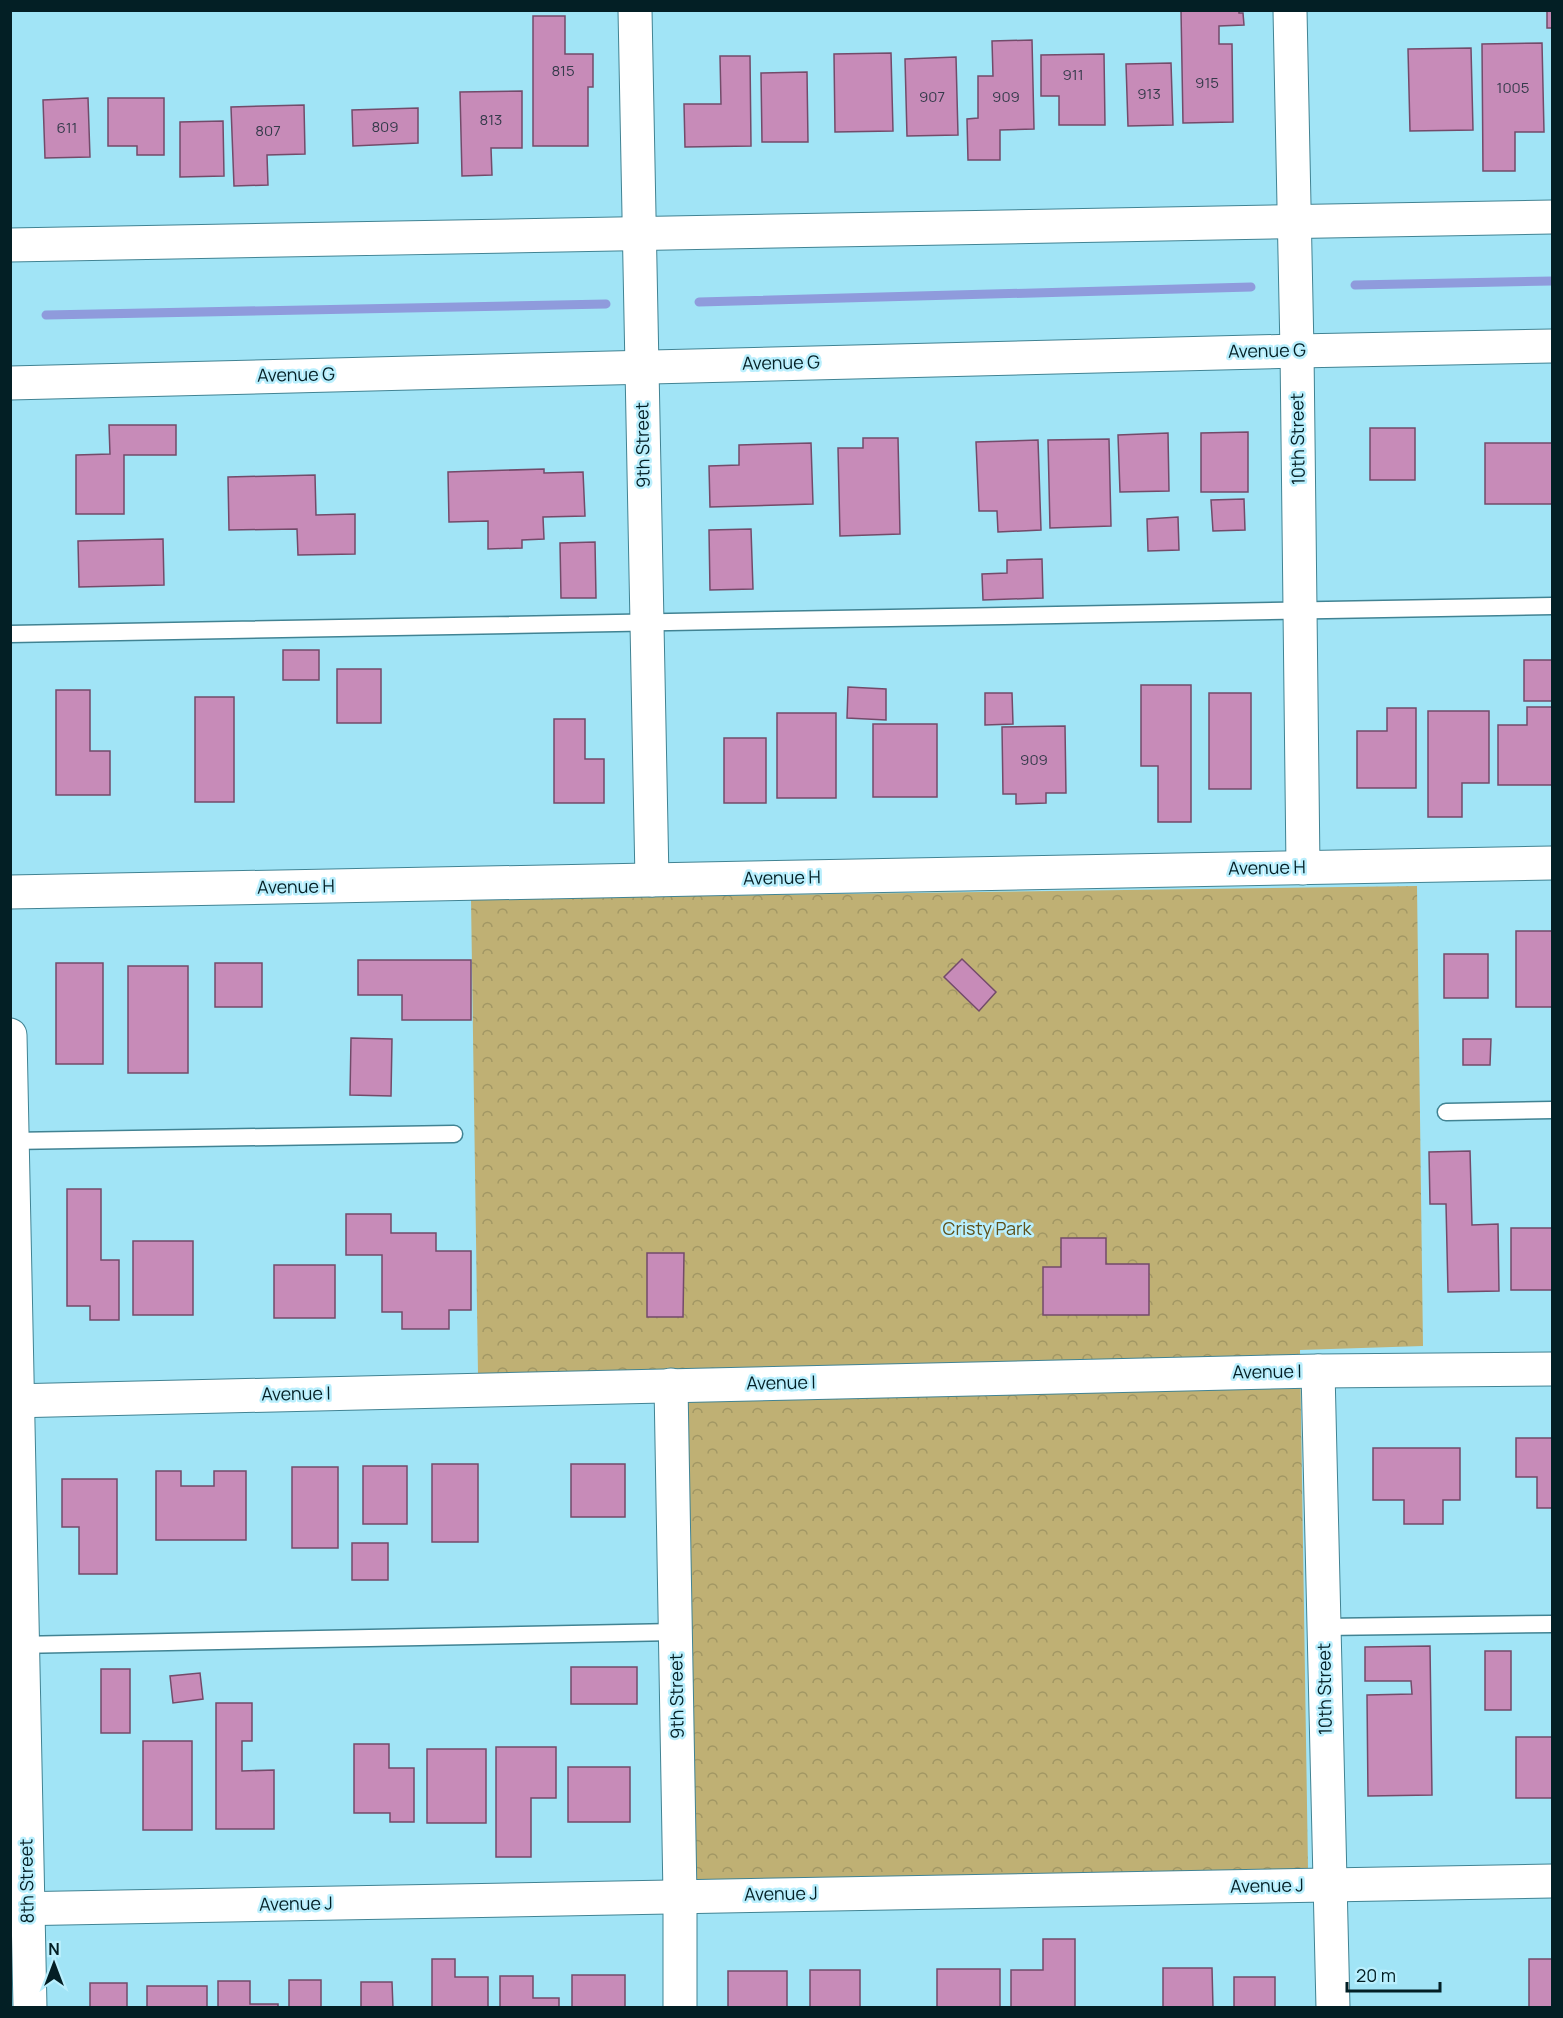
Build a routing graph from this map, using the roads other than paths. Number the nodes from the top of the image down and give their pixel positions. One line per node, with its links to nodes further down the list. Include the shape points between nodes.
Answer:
1 (635, 10): 5 (street, 9th Street)
2 (1290, 10): 4 (street, 10th Street)
3 (1552, 217): 4 (street)
4 (1293, 222): 5 (street); 8 (street, 10th Street)
5 (639, 234): 6 (street); 9 (street, 9th Street)
6 (10, 245)
7 (1552, 346): 8 (street, Avenue G)
8 (1297, 351): 9 (street, Avenue G); 12 (street, 10th Street)
9 (642, 367): 10 (street, Avenue G); 13 (street, 9th Street)
10 (10, 383)
11 (1552, 606): 12 (lane)
12 (1299, 611): 13 (lane); 16 (street, 10th Street)
13 (647, 622): 14 (lane); 17 (street, 9th Street)
14 (10, 634)
15 (1552, 863): 16 (street, Avenue H)
16 (1303, 868): 17 (street, Avenue H)
17 (652, 880): 18 (street, Avenue H)
18 (10, 892)
19 (10, 1035): 23 (street, 8th Street)
20 (1552, 1110): 21 (lane)
21 (1446, 1112)
22 (454, 1134): 23 (lane)
23 (12, 1141): 27 (street, 8th Street)
24 (1552, 1369): 25 (street, Avenue I)
25 (1318, 1371): 26 (street, Avenue I); 29 (street, 10th Street)
26 (671, 1385): 27 (street, Avenue I); 30 (street, 9th Street)
27 (14, 1401): 31 (street, 8th Street)
28 (1552, 1624): 29 (lane)
29 (1324, 1627): 33 (street, 10th Street)
30 (676, 1632): 31 (lane); 34 (street, 9th Street)
31 (16, 1645): 35 (street, 8th Street)
32 (1552, 1881): 33 (street, Avenue J)
33 (1329, 1885): 34 (street, Avenue J); 38 (street, 10th Street)
34 (680, 1896): 35 (street, Avenue J); 37 (street, 9th Street)
35 (19, 1909): 36 (street, 8th Street)
36 (30, 2007)
37 (680, 2007)
38 (1333, 2007)

